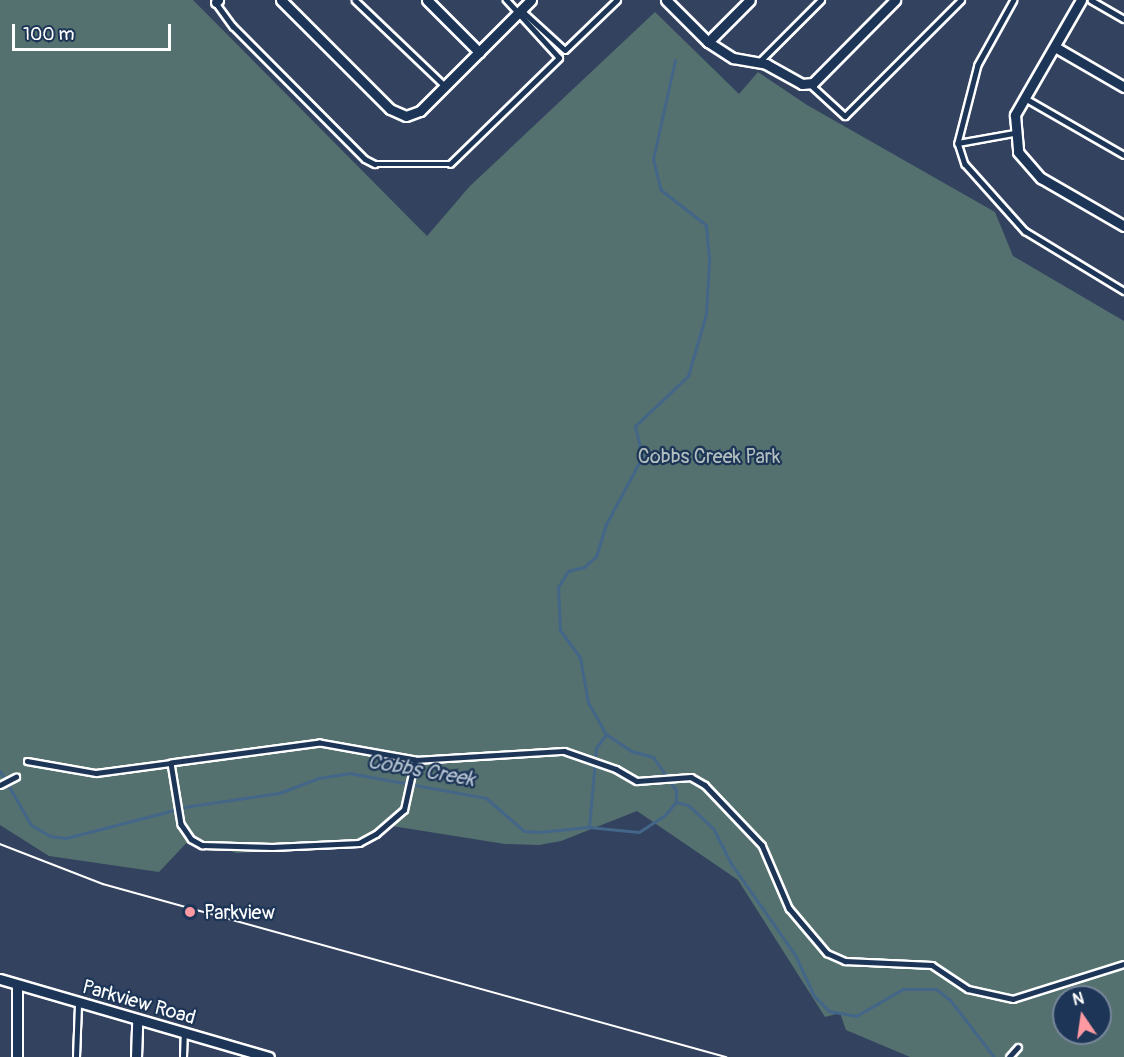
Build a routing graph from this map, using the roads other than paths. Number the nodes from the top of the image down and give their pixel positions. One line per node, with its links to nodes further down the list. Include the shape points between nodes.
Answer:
1 (280, 0): 23 (street, via 396,111 406,116 420,111)
2 (356, 0): 23 (lane)
3 (427, 0): 20 (street)
4 (506, 0): 16 (lane)
5 (531, 0): 16 (street)
6 (617, 0): 16 (lane, via 565,50)
7 (750, 0): 18 (street)
8 (821, 0): 21 (lane)
9 (895, 0): 22 (street)
10 (961, 0): 22 (lane, via 845,116)
11 (1014, 0): 27 (lane, via 978,65)
12 (1081, 0): 19 (street)
13 (1091, 0): 17 (lane)
14 (217, 1): 16 (lane, via 233,26 365,159 386,164 457,161 559,58)
15 (672, 2): 18 (street)
16 (519, 11): 20 (street)
17 (1124, 19)
18 (708, 42): 21 (street, via 733,58)
19 (1054, 47): 24 (street); 25 (street)
20 (479, 52): 23 (street)
21 (758, 63): 22 (street, via 802,84)
22 (809, 83)
23 (446, 87)
24 (1124, 87)
25 (1024, 97): 26 (street, via 1015,115); 28 (lane)
26 (1014, 133): 27 (lane); 29 (street, via 1019,154 1041,178)
27 (958, 143): 30 (lane, via 965,164 1019,226)
28 (1124, 155)
29 (1124, 226)
30 (1124, 291)
31 (415, 760): 33 (lane, via 320,743); 33 (lane, via 404,810 359,843 272,847 202,844 184,833); 36 (lane, via 564,751 637,781 691,777 705,785 762,845 789,908 827,953 845,961 932,965 968,989 1013,999)
32 (27, 761): 33 (lane, via 96,772)
33 (171, 763)
34 (16, 777): 35 (lane)
35 (0, 785)
36 (1124, 964)
37 (0, 979): 38 (street, Parkview Road)
38 (17, 986): 39 (street, Parkview Road); 44 (street)
39 (78, 1004): 40 (street, Parkview Road); 45 (lane)
40 (137, 1020): 41 (street, Parkview Road); 46 (street)
41 (183, 1033): 43 (street, Parkview Road); 47 (lane)
42 (1018, 1047): 49 (lane)
43 (241, 1053): 48 (street, Parkview Road)
44 (16, 1057)
45 (76, 1057)
46 (136, 1057)
47 (183, 1057)
48 (269, 1057)
49 (1009, 1057)

